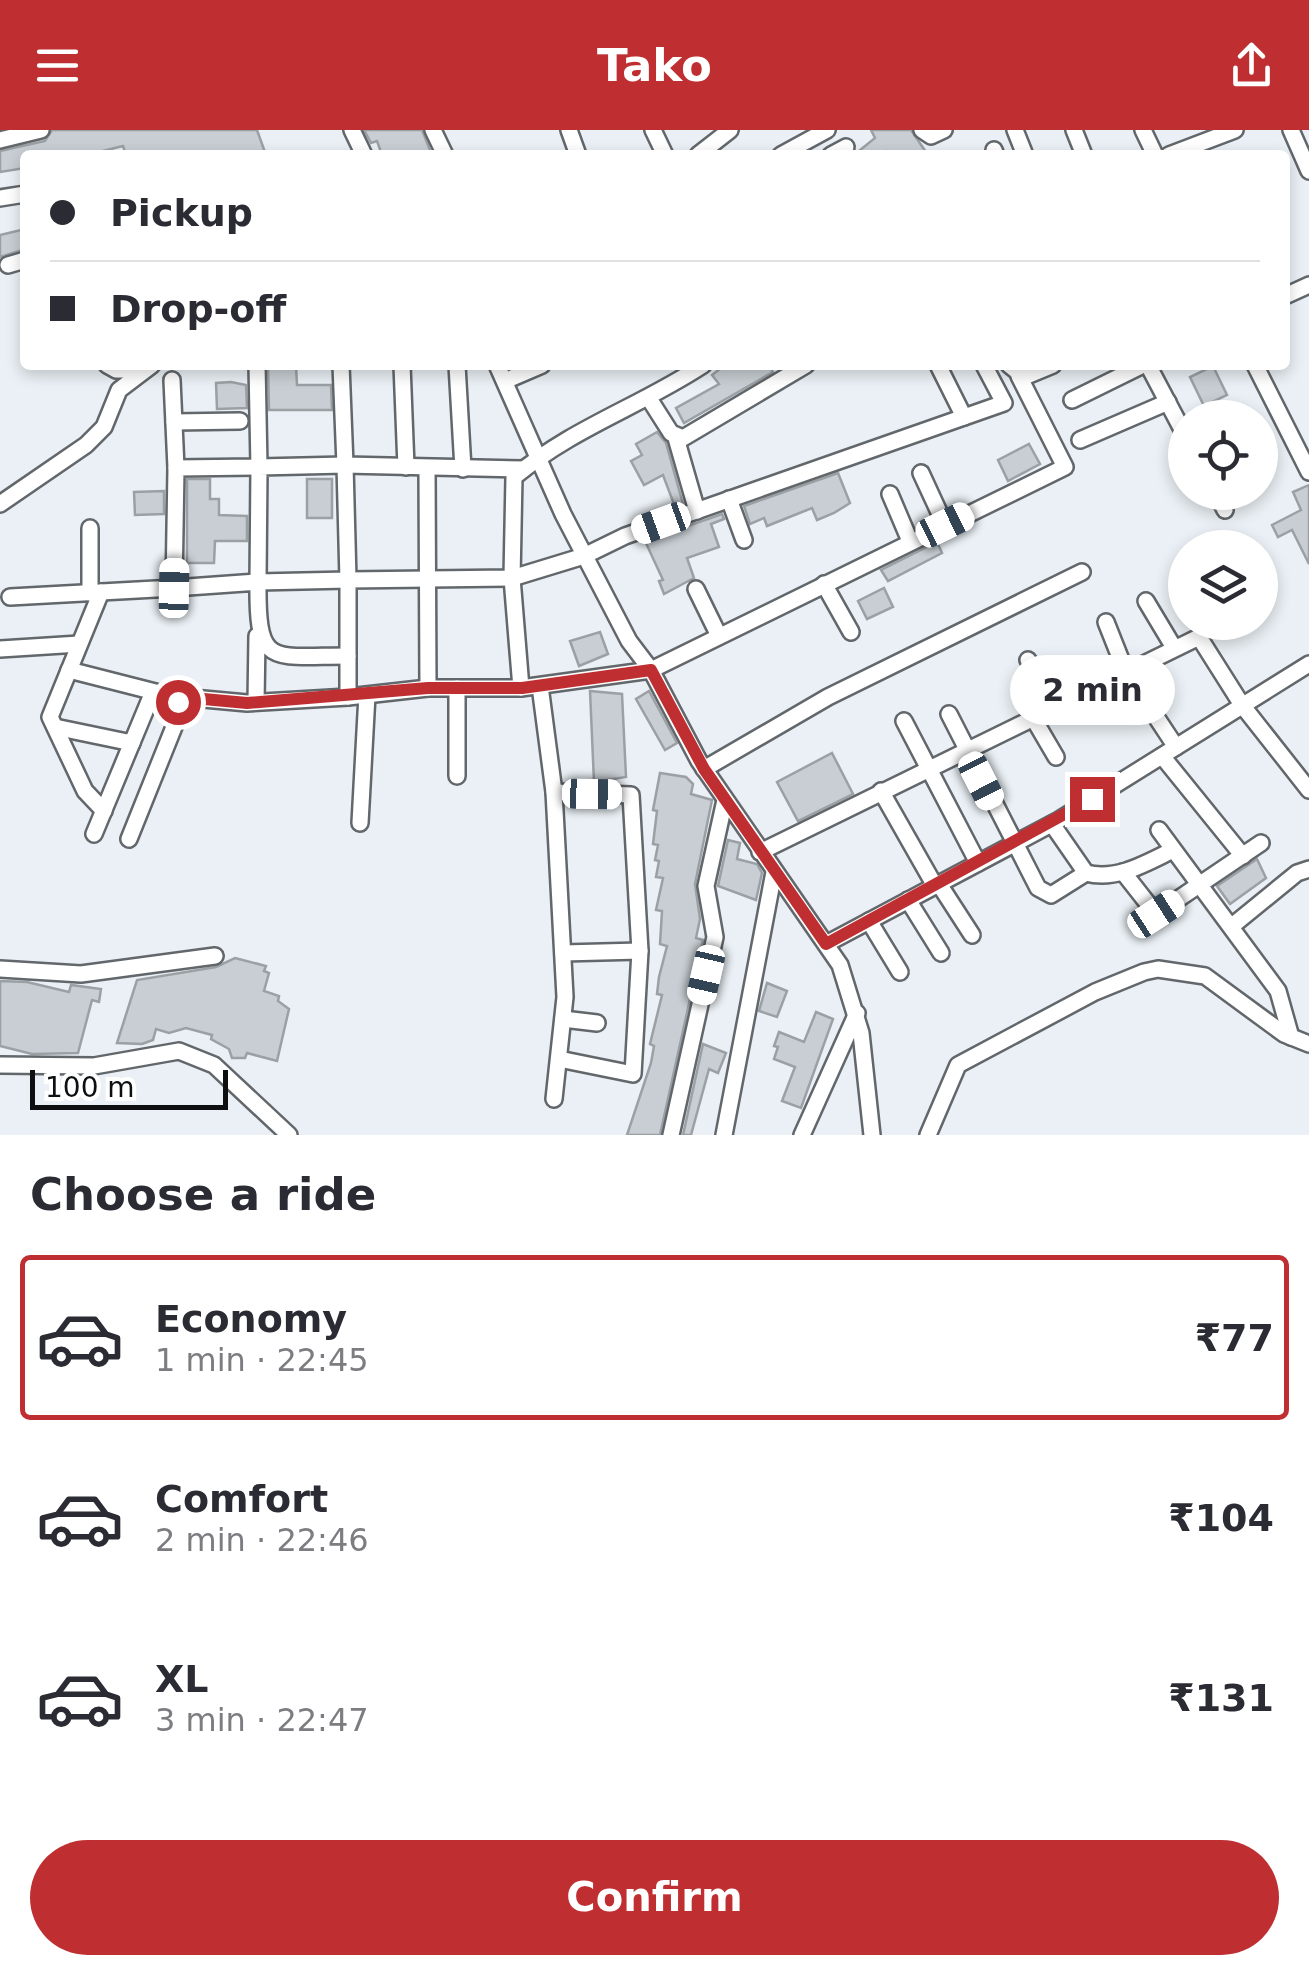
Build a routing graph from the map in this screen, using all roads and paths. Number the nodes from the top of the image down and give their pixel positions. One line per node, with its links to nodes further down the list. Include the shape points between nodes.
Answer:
1 (42, 130): 8 (street)
2 (730, 130): 9 (street)
3 (826, 130): 10 (street)
4 (922, 130): 5 (street, via 926,136)
5 (944, 130)
6 (1235, 130): 11 (street)
7 (1291, 130): 12 (street)
8 (0, 140)
9 (708, 150)
10 (790, 150)
11 (1198, 150)
12 (1309, 171)
13 (20, 261): 14 (street)
14 (8, 265)
15 (144, 370): 52 (street, via 119,390 104,427 86,445)
16 (258, 370): 42 (street)
17 (341, 370): 41 (street)
18 (402, 370): 43 (street)
19 (456, 370): 46 (street)
20 (500, 370): 31 (street)
21 (530, 370): 31 (street)
22 (695, 370): 32 (street)
23 (798, 370): 38 (street)
24 (941, 370): 35 (street)
25 (987, 370): 35 (street, via 1004,402)
26 (1135, 370): 33 (street)
27 (1149, 370): 34 (street)
28 (1257, 370): 48 (street)
29 (1014, 371): 54 (street, via 1065,467)
30 (172, 380): 36 (street)
31 (505, 381): 40 (street)
32 (650, 400): 38 (street); 40 (street, via 594,421)
33 (1072, 400)
34 (1168, 402): 39 (street)
35 (964, 416): 51 (street)
36 (174, 422): 37 (street); 44 (street)
37 (240, 422)
38 (676, 438): 53 (street)
39 (1080, 440)
40 (539, 457): 47 (street); 58 (street)
41 (345, 465): 42 (street); 43 (street); 61 (street)
42 (259, 467): 44 (street); 63 (street)
43 (406, 467): 45 (street)
44 (176, 468): 65 (street)
45 (426, 468): 46 (street); 62 (street)
46 (463, 468): 47 (street)
47 (524, 469): 60 (street, via 514,477)
48 (1309, 472)
49 (920, 473): 54 (street)
50 (890, 494): 57 (street)
51 (729, 499): 53 (street); 56 (street)
52 (0, 504)
53 (697, 510): 58 (street)
54 (945, 525): 57 (street)
55 (90, 528): 67 (street)
56 (744, 540)
57 (910, 541): 64 (street)
58 (584, 556): 60 (street); 81 (street)
59 (1082, 572): 102 (street, via 828,697)
60 (512, 578): 62 (street); 86 (street)
61 (348, 580): 62 (street); 63 (street); 77 (street)
62 (430, 580): 84 (street)
63 (258, 582): 65 (street); 71 (street)
64 (824, 584): 72 (street); 73 (street)
65 (174, 588): 67 (street)
66 (696, 588): 73 (street)
67 (95, 592): 68 (street); 74 (street)
68 (10, 597)
69 (1146, 601): 75 (street)
70 (1106, 622): 82 (street)
71 (258, 629): 77 (street, via 264,648 280,656); 91 (street)
72 (851, 632)
73 (718, 636): 81 (street)
74 (79, 644): 76 (street); 80 (street)
75 (1173, 646): 82 (street); 93 (street, via 1199,636)
76 (0, 649)
77 (348, 656): 90 (street)
78 (1028, 660): 92 (street)
79 (1309, 665): 93 (street)
80 (68, 670): 87 (street); 97 (street, via 50,717)
81 (651, 670): 83 (street); 102 (street)
82 (1124, 670): 92 (street); 100 (street)
83 (540, 686): 86 (street); 109 (street)
84 (428, 688): 85 (street); 88 (street)
85 (458, 688): 86 (street); 104 (street)
86 (522, 688)
87 (153, 692): 89 (street); 98 (street)
88 (367, 695): 90 (street); 112 (street)
89 (171, 696): 91 (street); 116 (street, via 180,712)
90 (348, 697): 91 (street)
91 (256, 702)
92 (1051, 706): 95 (street)
93 (1242, 706): 100 (street); 107 (street)
94 (949, 714): 99 (street)
95 (1032, 716): 99 (street); 101 (street)
96 (904, 721): 103 (street)
97 (55, 727): 98 (street); 105 (street)
98 (132, 743): 106 (street)
99 (965, 749): 103 (street); 118 (street)
100 (1169, 751): 113 (street); 121 (street)
101 (1056, 757)
102 (704, 769): 110 (street)
103 (926, 769): 108 (street); 122 (street)
104 (457, 776)
105 (80, 780): 106 (street); 111 (street)
106 (114, 786): 111 (street)
107 (1309, 790)
108 (881, 791): 120 (street); 128 (street)
109 (554, 792): 134 (street, via 632,795); 135 (street)
110 (725, 800): 120 (street); 148 (street, via 706,886 716,937)
111 (104, 811): 115 (street)
112 (360, 823)
113 (1052, 824): 118 (street); 126 (street)
114 (1158, 830): 119 (street)
115 (94, 834)
116 (129, 839)
117 (1261, 843): 121 (street)
118 (1014, 844): 122 (street); 126 (street, via 1044,895)
119 (1173, 850): 125 (street); 127 (street)
120 (760, 852): 124 (street)
121 (1243, 856): 127 (street)
122 (978, 863): 128 (street)
123 (1309, 868): 131 (street)
124 (774, 872): 133 (street); 149 (street)
125 (1123, 872): 126 (street); 127 (street, via 1156,914)
126 (1086, 874)
127 (1201, 884): 131 (street)
128 (937, 885): 129 (street); 132 (street)
129 (908, 900): 130 (street); 136 (street)
130 (868, 921): 133 (street); 139 (street)
131 (1232, 926): 143 (street)
132 (972, 935)
133 (826, 944): 140 (street)
134 (640, 951): 135 (street); 144 (street, via 632,1074)
135 (562, 954): 141 (street)
136 (941, 954)
137 (215, 956): 138 (street, via 82,974)
138 (0, 969)
139 (900, 972)
140 (857, 1013): 150 (street); 151 (street)
141 (564, 1019): 142 (street); 144 (street)
142 (596, 1023)
143 (1303, 1041): 152 (street, via 1205,976 1158,968 1095,992 958,1065)
144 (559, 1059): 146 (street)
145 (0, 1065): 147 (street, via 94,1066 179,1050 214,1065)
146 (554, 1098)
147 (289, 1135)
148 (671, 1135)
149 (724, 1135)
150 (802, 1135)
151 (872, 1135)
152 (928, 1135)

